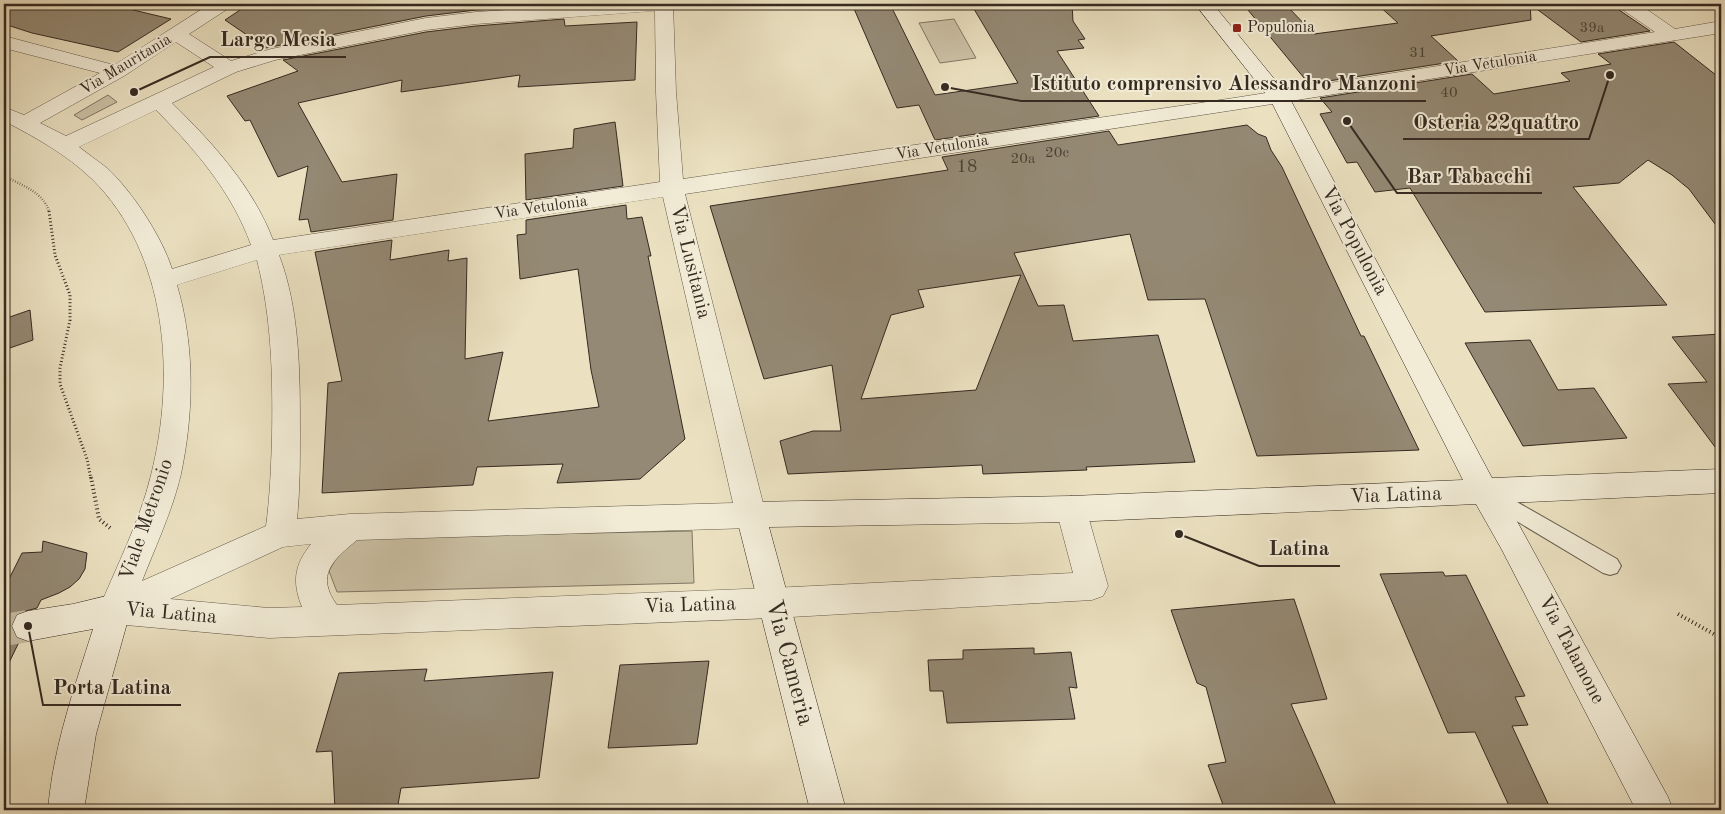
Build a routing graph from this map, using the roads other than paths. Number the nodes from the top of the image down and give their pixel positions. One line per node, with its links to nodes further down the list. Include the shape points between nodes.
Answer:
1 (222, 4): 6 (street, Via Mauritania)
2 (664, 4): 9 (street, via 426,24 271,55); 15 (street, Via Lusitania)
3 (1204, 4): 11 (street, Via Populonia)
4 (1627, 4): 7 (street)
5 (1721, 27): 7 (street, Via Vetulonia)
6 (177, 35): 9 (street); 10 (street, Via Mauritania)
7 (1672, 35): 11 (street, Via Vetulonia)
8 (4, 42): 10 (street)
9 (229, 68): 12 (street)
10 (117, 72): 13 (street, Via Mauritania)
11 (1279, 97): 15 (street, Via Vetulonia); 19 (street, Via Populonia)
12 (158, 100): 14 (street); 16 (street, via 218,165 246,207)
13 (15, 118): 14 (street, Viale Metronio)
14 (65, 145): 17 (street, Viale Metronio, via 106,181 128,207 149,240)
15 (672, 188): 16 (street, Via Vetulonia); 21 (street, Via Lusitania)
16 (264, 249): 17 (street, Via Vetulonia); 23 (street, via 277,295 285,344 285,502)
17 (165, 280): 26 (street, Viale Metronio, via 173,311 176,348 173,440 162,485)
18 (1721, 481): 19 (street, Via Latina)
19 (1484, 492): 20 (street, Via Latina); 24 (lane); 31 (street, Via Talamone)
20 (1071, 509): 21 (street, Via Latina); 25 (street, Via Latina, via 1092,586)
21 (752, 516): 22 (street, Via Latina); 25 (street, Via Cameria)
22 (350, 527): 23 (street, Via Latina); 27 (street, via 326,547 311,574 314,599)
23 (280, 534): 26 (street, Via Latina)
24 (1610, 566)
25 (773, 602): 27 (street, Via Latina); 30 (street, Via Cameria)
26 (115, 609): 27 (street, Via Latina, via 269,623); 28 (street); 29 (street, Viale Metronio, via 79,733)
27 (329, 621)
28 (28, 626)
29 (66, 810)
30 (828, 810)
31 (1655, 810)

